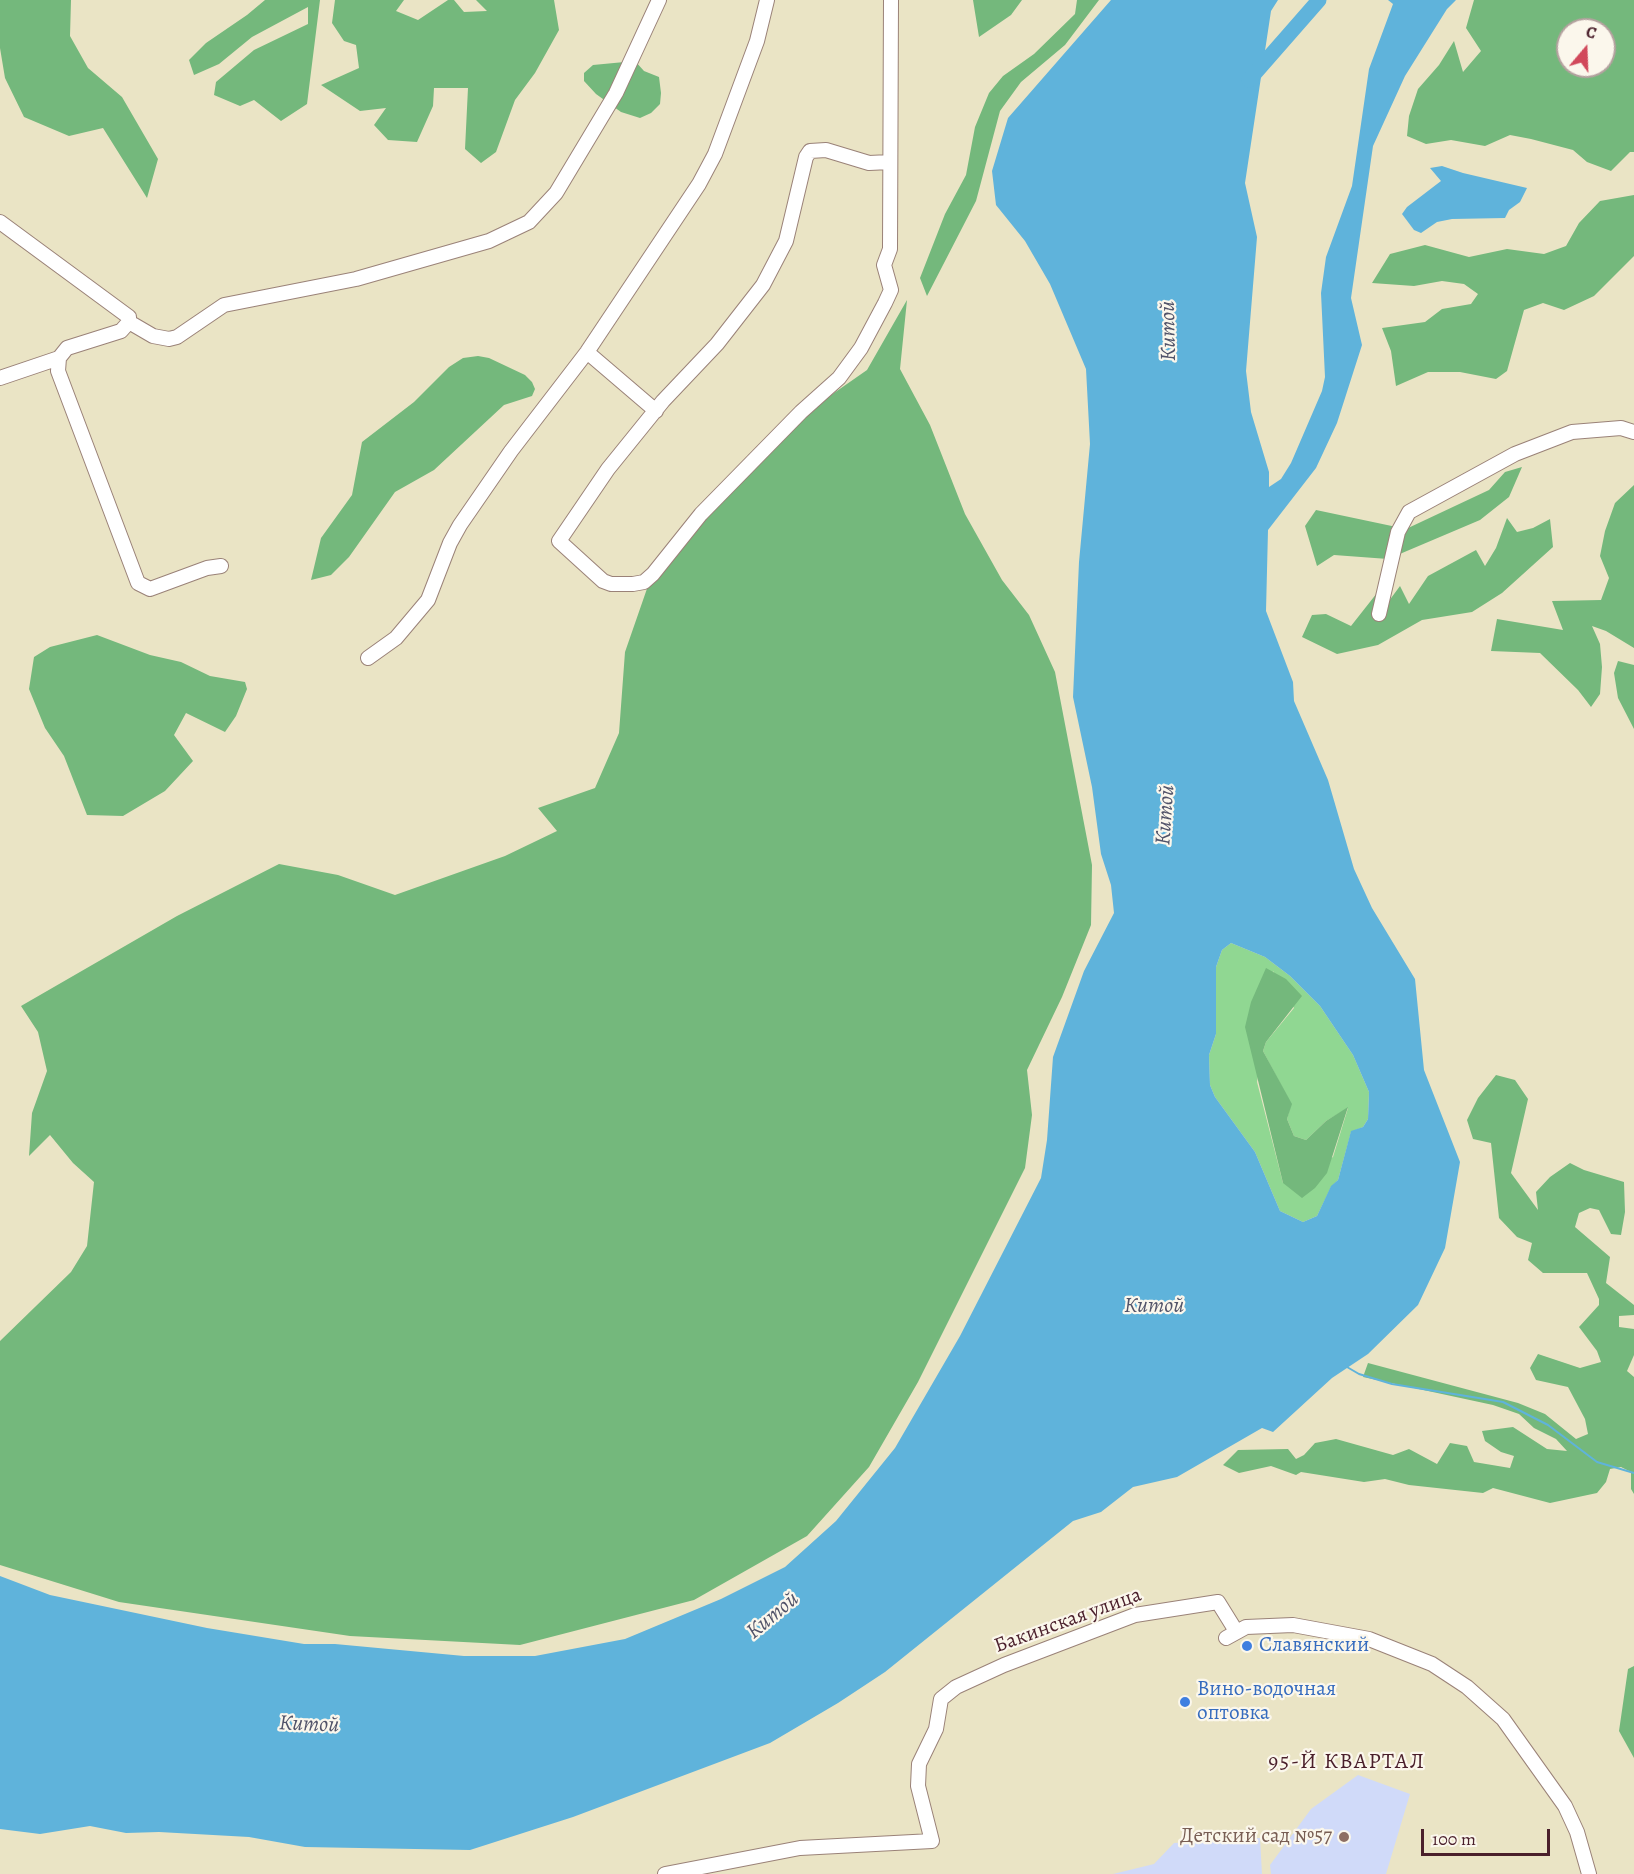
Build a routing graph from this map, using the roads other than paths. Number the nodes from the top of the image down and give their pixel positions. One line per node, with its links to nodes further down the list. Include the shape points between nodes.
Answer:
1 (659, 0): 6 (street, via 616,93 556,194 529,222 489,241 356,279 224,305 177,337 153,336)
2 (767, 0): 7 (street, via 756,41 707,170)
3 (891, 0): 4 (street)
4 (890, 162): 10 (street, via 869,163 826,150 810,151 778,259 742,314); 10 (street, via 890,249 884,265 891,290 861,348 830,387 701,514 653,574 644,582 611,584 559,541 608,469)
5 (0, 222): 6 (street, via 124,312)
6 (129, 322): 8 (street, via 121,331 67,348)
7 (587, 352): 10 (street); 14 (street, via 460,525 428,600 396,638)
8 (59, 358): 9 (street); 12 (street, via 57,371 138,583 150,589)
9 (0, 378)
10 (656, 411)
11 (1634, 432): 13 (street, via 1621,428 1572,432 1515,454 1409,512 1398,532)
12 (221, 566)
13 (1379, 614)
14 (368, 658)
15 (665, 1874): 16 (street, Бакинская улица, via 800,1848 932,1841 918,1786 919,1764 936,1729 941,1700 956,1687 1135,1615 1218,1602 1236,1632 1293,1625 1370,1639 1432,1664 1467,1687 1503,1719 1564,1806 1577,1832)
16 (1589, 1874)

